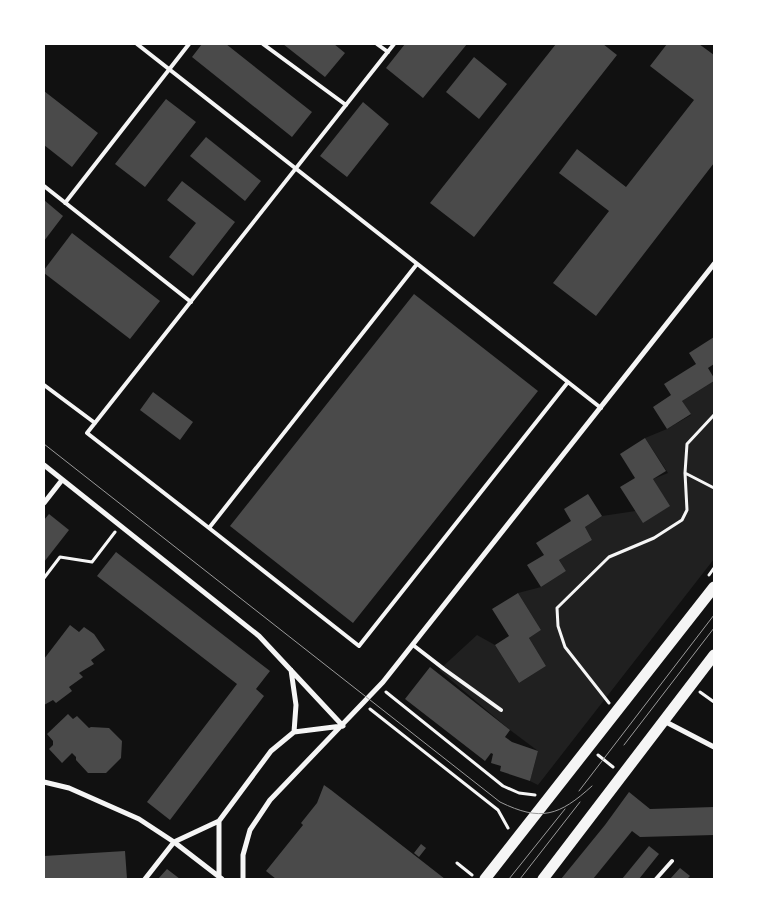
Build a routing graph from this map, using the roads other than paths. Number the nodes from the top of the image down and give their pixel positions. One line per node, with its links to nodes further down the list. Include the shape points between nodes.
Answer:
1 (137, 44): 7 (lane)
2 (189, 44): 7 (lane)
3 (263, 44): 8 (lane)
4 (377, 44): 6 (lane)
5 (394, 44): 6 (lane)
6 (388, 52): 8 (lane)
7 (170, 70): 9 (lane); 11 (lane)
8 (346, 106): 9 (lane)
9 (296, 168): 12 (lane); 14 (lane)
10 (44, 186): 11 (lane)
11 (64, 203): 14 (lane)
12 (417, 264): 15 (lane); 22 (lane)
13 (714, 264): 17 (street)
14 (191, 302): 18 (lane)
15 (568, 382): 17 (lane); 22 (lane, via 358,646)
16 (44, 386): 18 (lane)
17 (601, 408): 24 (street)
18 (95, 423): 22 (lane, via 87,433)
19 (44, 465): 20 (street)
20 (62, 480): 21 (street); 26 (street, via 259,636)
21 (44, 503)
22 (209, 528)
23 (714, 587): 39 (main road)
24 (413, 644): 27 (lane); 29 (street, via 380,687)
25 (714, 654): 28 (main road)
26 (291, 669): 29 (street); 30 (street, via 296,705)
27 (501, 710)
28 (663, 720): 31 (street); 40 (main road)
29 (343, 726): 30 (street); 38 (street, via 270,800 250,830 243,855)
30 (294, 732): 33 (street, via 271,751)
31 (714, 747)
32 (44, 782): 34 (street, via 69,788 139,819)
33 (219, 821): 34 (street); 36 (street)
34 (174, 842): 36 (street); 37 (street)
35 (672, 861): 41 (lane)
36 (220, 878)
37 (145, 879)
38 (243, 879)
39 (485, 879)
40 (543, 879)
41 (656, 879)

